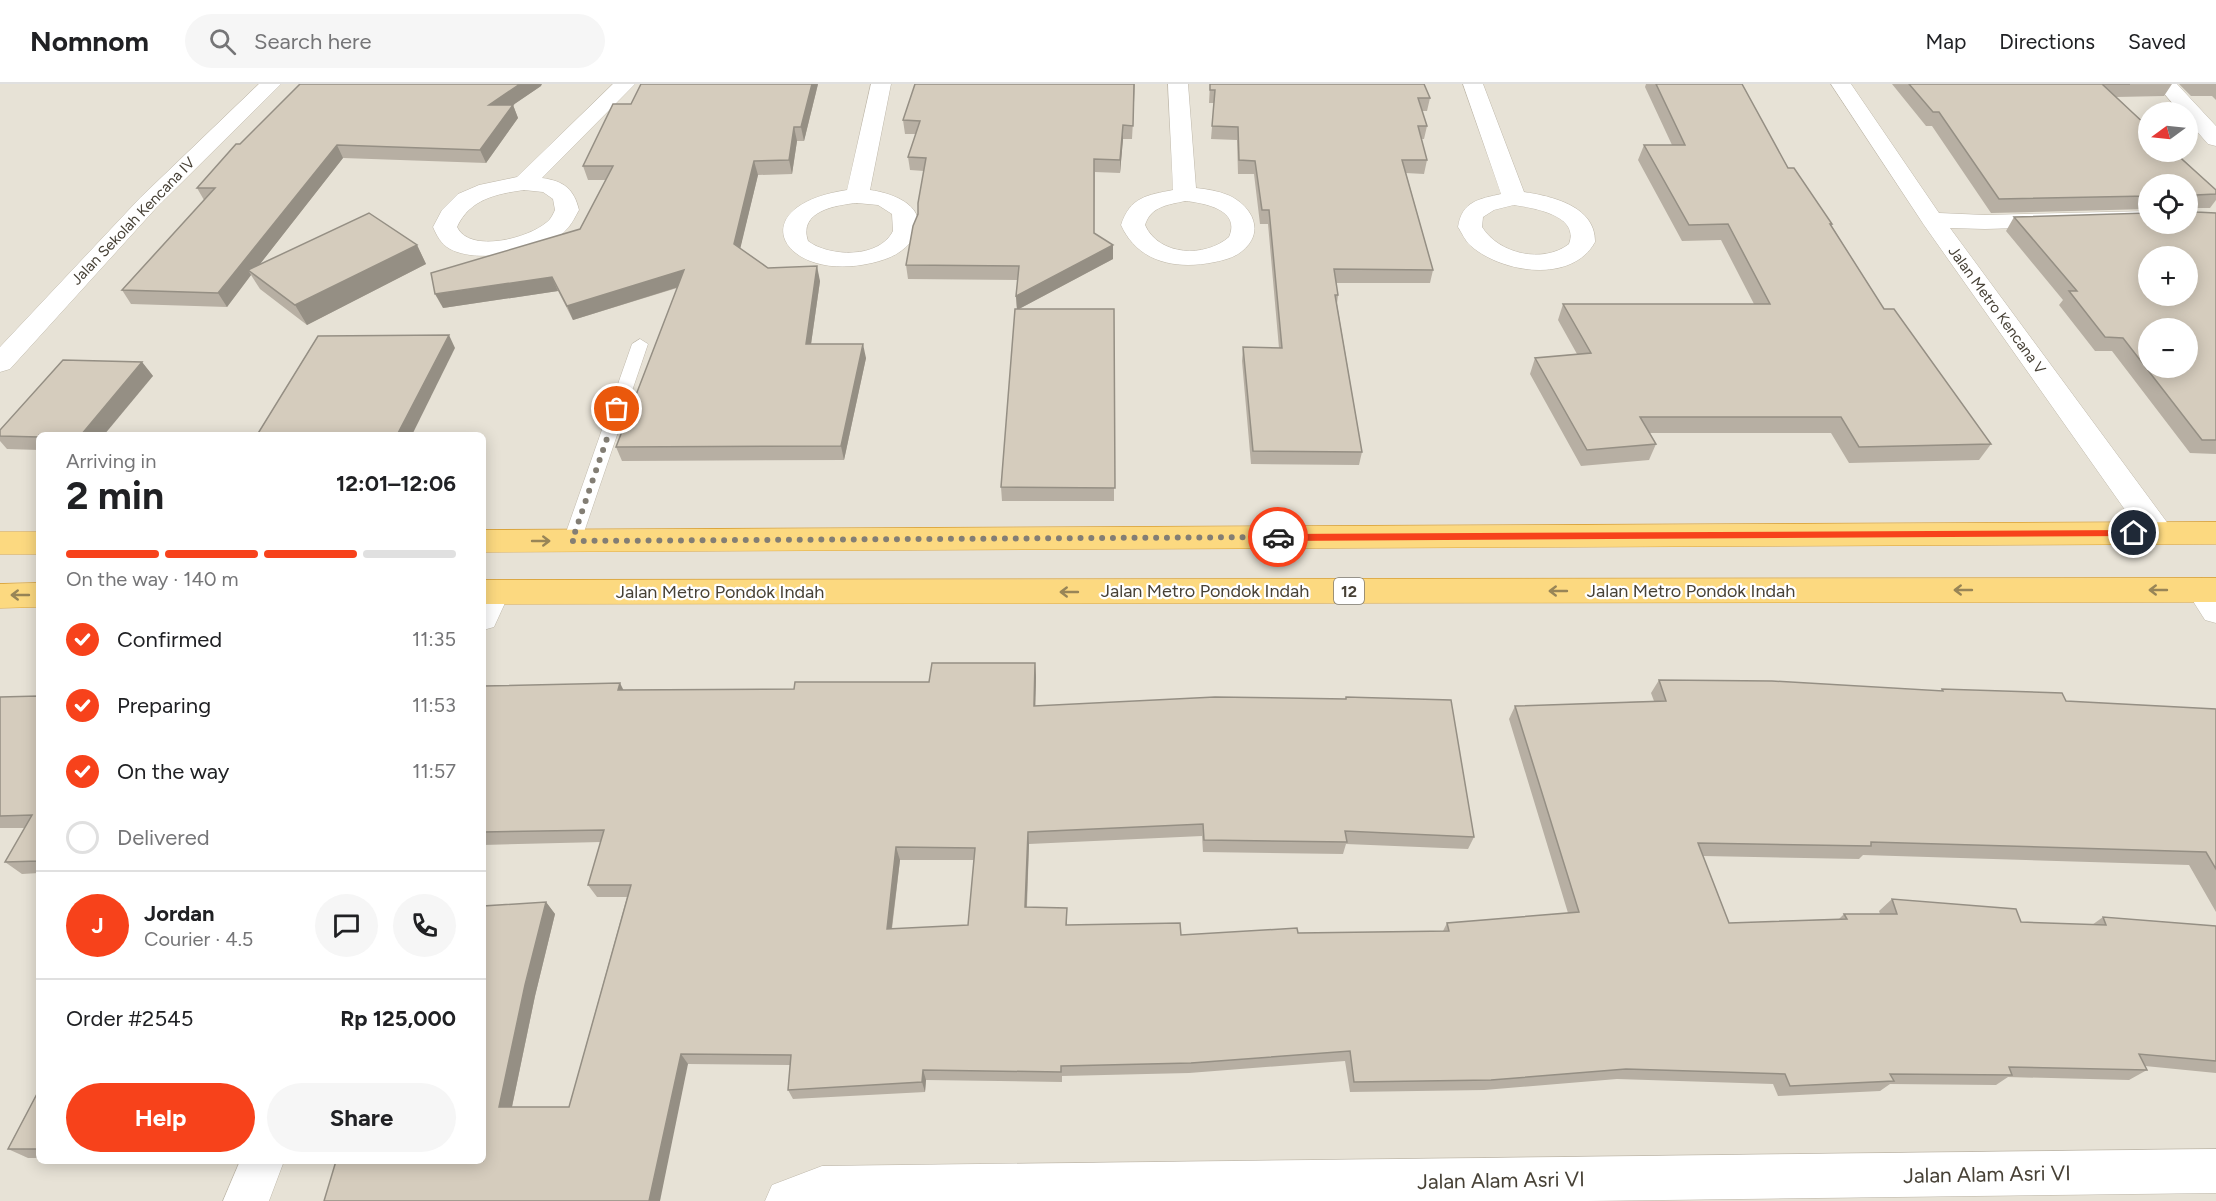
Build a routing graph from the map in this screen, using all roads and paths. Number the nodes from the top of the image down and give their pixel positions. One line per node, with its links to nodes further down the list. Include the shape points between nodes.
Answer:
1 (271, 84): 16 (street, Jalan Sekolah Kencana IV, via 148,203)
2 (625, 84): 9 (street)
3 (881, 84): 11 (street)
4 (1178, 84): 10 (street)
5 (1473, 84): 12 (street)
6 (1841, 84): 14 (street, Jalan Metro Kencana V)
7 (2166, 84): 8 (street)
8 (2216, 139)
9 (524, 183): 9 (street, via 549,186 564,196 567,210 557,226 534,240 505,248 475,248 453,241 445,227 450,211 469,197 495,186)
10 (1185, 194)
11 (857, 196)
12 (1514, 198)
13 (2138, 218): 14 (street)
14 (1932, 220): 17 (street, Jalan Metro Kencana V)
15 (640, 344): 19 (lane)
16 (0, 363)
17 (2158, 533): 18 (highway); 19 (highway)
18 (2216, 533)
19 (572, 541): 20 (highway, one-way to 19)
20 (486, 542)
21 (0, 543): 22 (highway)
22 (36, 543)
23 (36, 595): 24 (highway, one-way to 24)
24 (0, 596)
25 (2211, 597): 26 (highway, Jalan Metro Pondok Indah / 12, one-way to 26)
26 (487, 601)
27 (261, 1164): 29 (street)
28 (2216, 1171): 30 (street, Jalan Alam Asri VI, via 822,1188)
29 (246, 1201)
30 (788, 1201)

